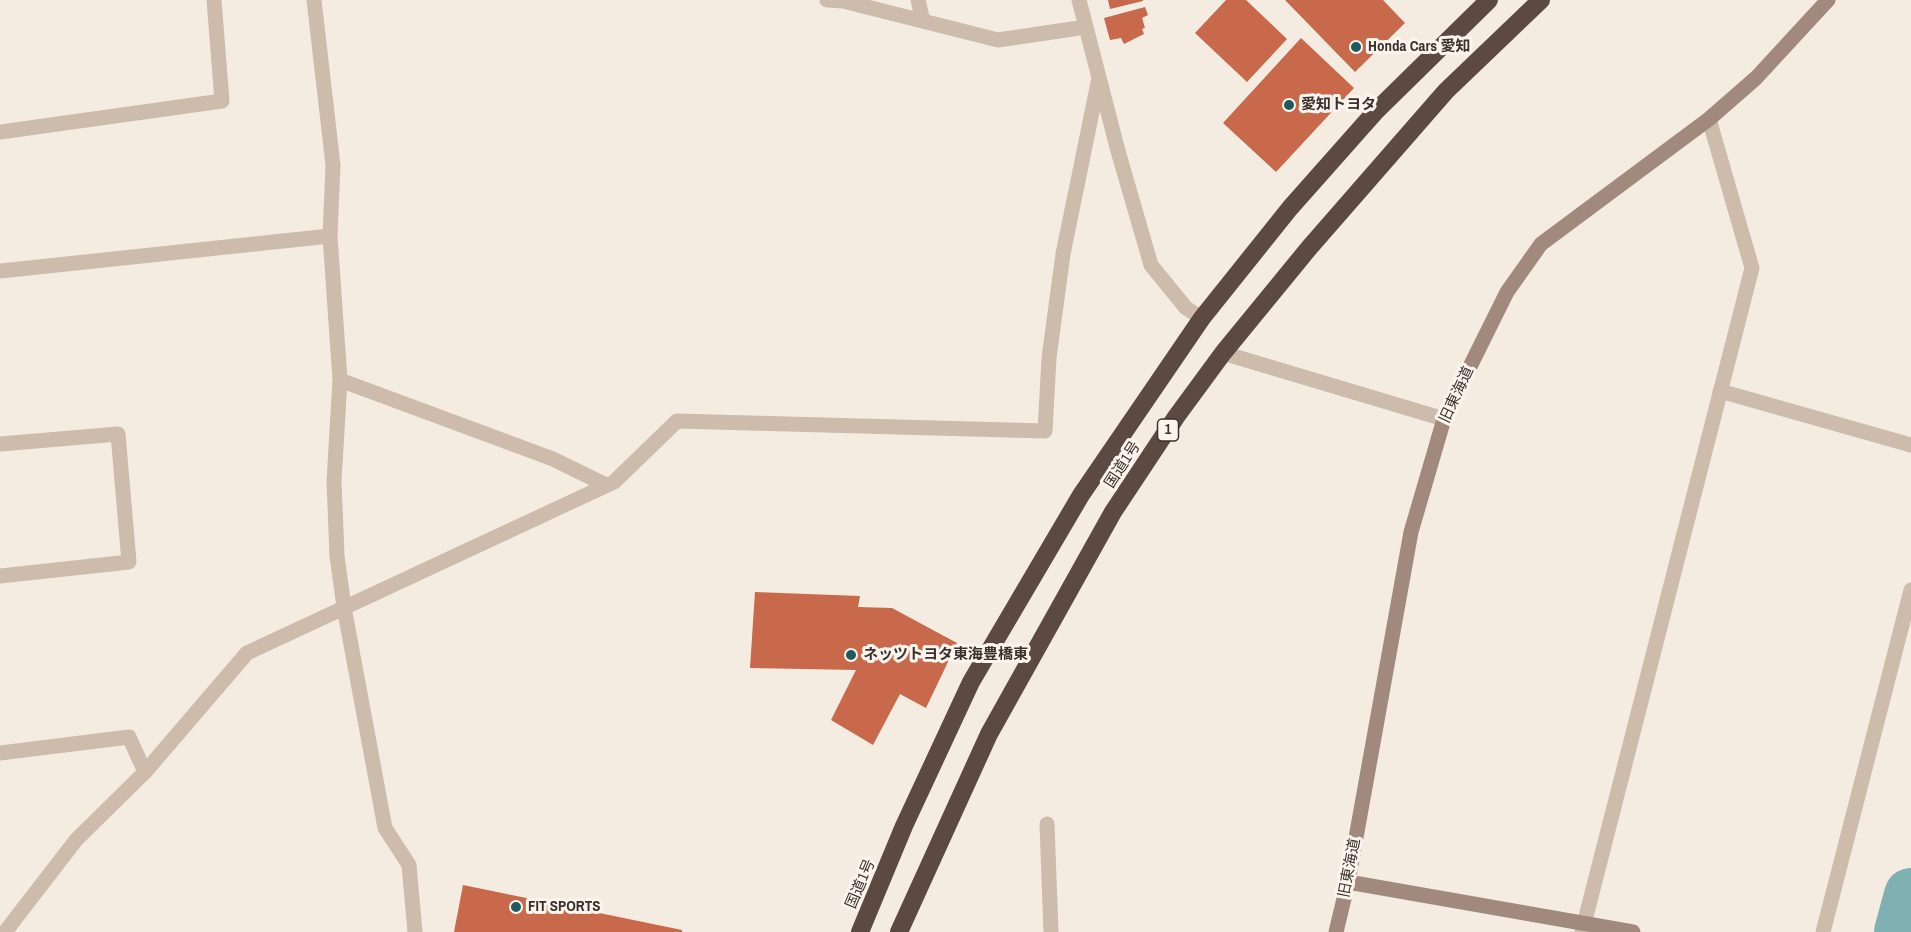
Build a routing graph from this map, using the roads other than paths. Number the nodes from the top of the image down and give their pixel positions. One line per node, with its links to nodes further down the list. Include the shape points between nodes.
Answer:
1 (214, 0): 13 (street, via 222,101)
2 (314, 0): 14 (street, via 333,165)
3 (827, 0): 9 (street)
4 (918, 0): 9 (street)
5 (1079, 0): 10 (street)
6 (1489, 0): 16 (highway, 国道1号 / 1, via 1376,111 1290,208)
7 (1541, 0): 17 (highway, 国道1号 / 1, via 1446,91)
8 (1828, 0): 12 (street, 旧東海道, via 1756,78)
9 (923, 21): 10 (street, via 998,40)
10 (1086, 27): 11 (street)
11 (1099, 78): 16 (street, via 1151,265 1186,308); 23 (street, via 1063,254 1048,358 1045,431 677,421 614,482)
12 (1709, 119): 19 (street, via 1752,268); 20 (street, 旧東海道, via 1541,244 1508,292)
13 (0, 132)
14 (330, 237): 15 (street); 18 (street)
15 (0, 271)
16 (1202, 318): 34 (highway, 国道1号 / 1, via 1081,495 971,682)
17 (1223, 353): 20 (street); 35 (highway, 国道1号 / 1, via 1113,513 989,734)
18 (340, 380): 23 (street, via 553,459); 26 (street, via 334,481)
19 (1720, 391): 22 (street); 31 (street)
20 (1444, 419): 30 (street, 旧東海道, via 1411,532)
21 (0, 444): 24 (street, via 118,434 129,562)
22 (1911, 445)
23 (606, 485): 26 (street)
24 (0, 576)
25 (1911, 590): 39 (street)
26 (344, 607): 28 (street, via 247,652); 33 (street, via 385,828 409,865)
27 (0, 753): 28 (street, via 129,737)
28 (145, 772): 32 (street, via 76,840)
29 (1047, 824): 36 (street)
30 (1348, 882): 31 (street); 37 (street, 旧東海道)
31 (1584, 927): 38 (street)
32 (5, 932)
33 (415, 932)
34 (860, 932)
35 (899, 932)
36 (1051, 932)
37 (1336, 932)
38 (1633, 932)
39 (1823, 932)

